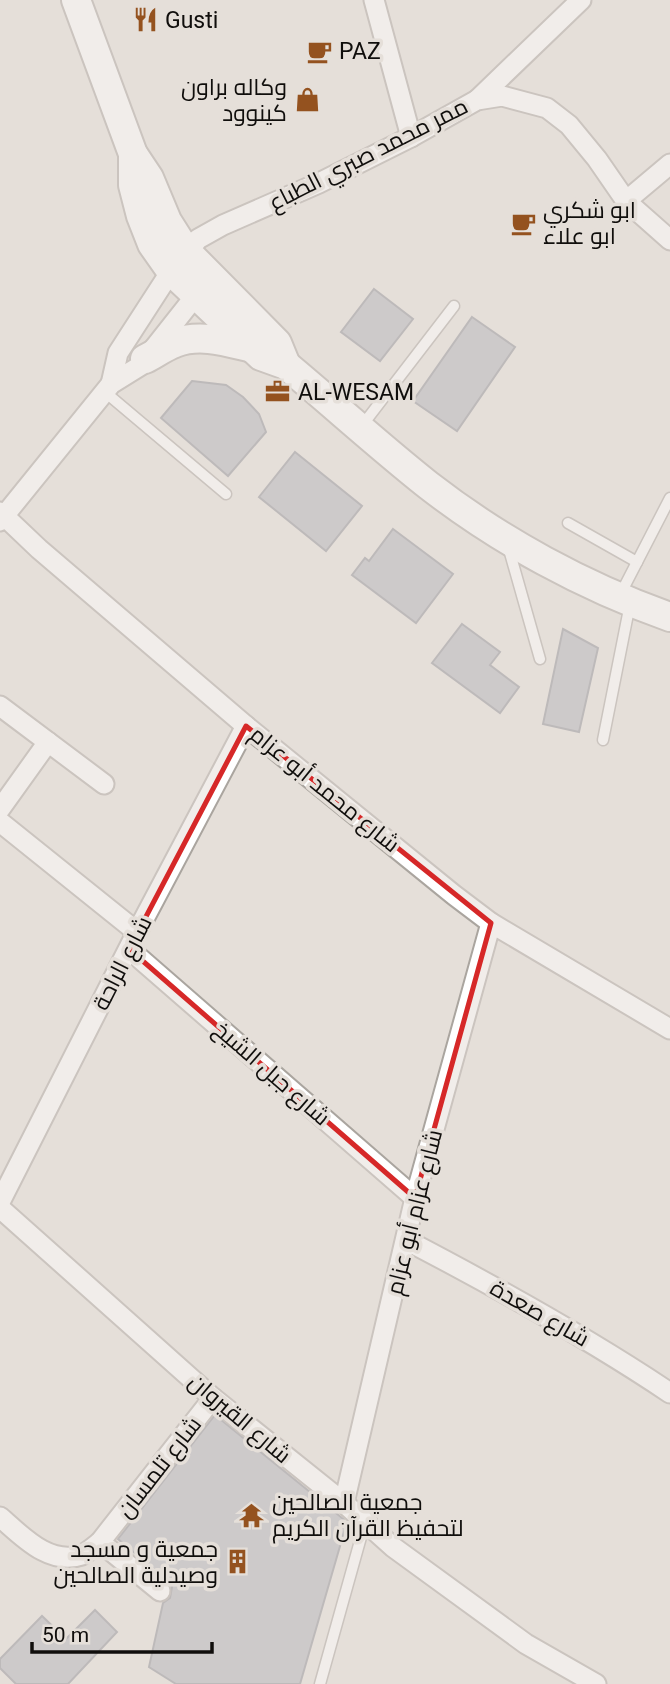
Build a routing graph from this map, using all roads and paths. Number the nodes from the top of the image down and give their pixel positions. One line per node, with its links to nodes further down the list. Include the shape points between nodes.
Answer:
1 (374, 0): 5 (street)
2 (581, 0): 4 (street)
3 (75, 3): 9 (street, via 133,155 133,185 152,244)
4 (477, 100): 5 (street, ممر محمد صبري الطباع); 7 (street, ممر محمد صبري الطباع, via 502,96 547,108 569,125)
5 (411, 137): 9 (street, ممر محمد صبري الطباع, via 223,225 198,239)
6 (670, 164): 7 (street)
7 (626, 201): 8 (street, ممر محمد صبري الطباع)
8 (670, 240)
9 (179, 261): 10 (street); 15 (street, via 118,353)
10 (204, 286): 12 (street); 13 (street); 14 (street, via 277,343)
11 (454, 306): 16 (lane)
12 (253, 349): 13 (street, via 198,338 176,342); 14 (street)
13 (145, 359): 15 (street)
14 (286, 365): 16 (street)
15 (108, 388): 17 (lane); 19 (street)
16 (361, 428): 21 (street, via 429,486)
17 (226, 494)
18 (670, 498): 22 (lane)
19 (1, 516): 27 (street, شارع محمد أبو عزام)
20 (568, 523): 22 (lane)
21 (505, 538): 23 (street); 25 (lane)
22 (637, 562): 23 (lane)
23 (625, 598): 24 (street); 28 (lane)
24 (670, 617)
25 (540, 659)
26 (0, 706): 29 (street)
27 (246, 726): 33 (street, شارع محمد أبو عزام); 34 (street, شارع الراحة)
28 (603, 740)
29 (48, 742): 30 (street); 31 (street)
30 (104, 784)
31 (0, 809)
32 (0, 822): 34 (street, شارع جبل الشيخ)
33 (491, 923): 35 (street, شارع محمد أبو عزام); 36 (street, شارع عزام أبو عزام)
34 (133, 940): 36 (street, شارع جبل الشيخ); 37 (street, شارع الراحة)
35 (670, 1029)
36 (415, 1198): 39 (street, شارع عزام أبو عزام)
37 (0, 1202)
38 (0, 1208): 41 (street, شارع القيروان)
39 (406, 1240): 40 (street, شارع صعدة, via 523,1302); 42 (street, شارع عزام أبو عزام)
40 (670, 1393)
41 (213, 1398): 42 (street, شارع القيروان); 45 (street, شارع تلمسان)
42 (344, 1503): 44 (street, شارع القيروان)
43 (0, 1517): 45 (street, شارع تلمسان, via 40,1550 63,1557 82,1555)
44 (365, 1523): 47 (lane); 48 (street, شارع القيروان, via 454,1594)
45 (100, 1542): 46 (street)
46 (160, 1591)
47 (320, 1684)
48 (596, 1684)

